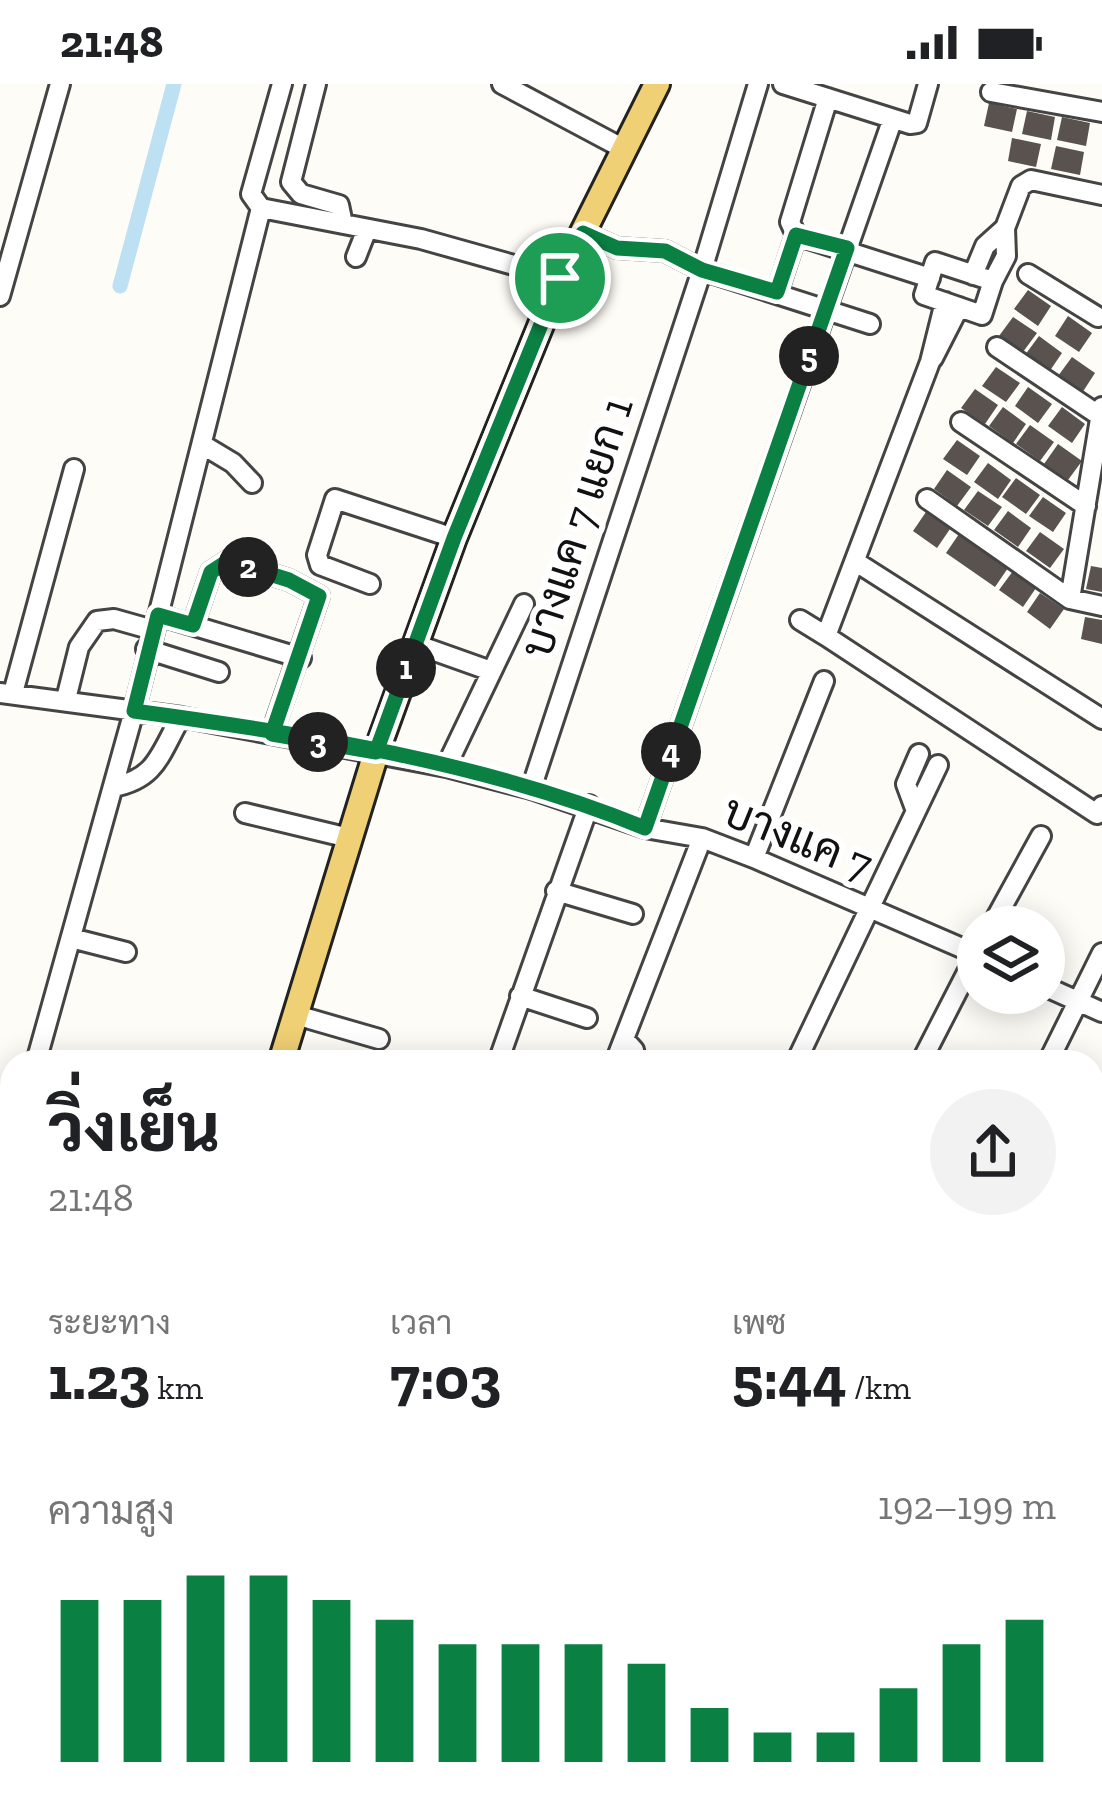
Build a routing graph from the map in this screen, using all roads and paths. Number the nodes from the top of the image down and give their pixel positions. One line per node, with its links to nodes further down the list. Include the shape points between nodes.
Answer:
1 (60, 84): 30 (street)
2 (282, 84): 15 (street, via 251,194)
3 (316, 84): 16 (street, via 291,182 301,194 339,206)
4 (502, 84): 13 (street)
5 (657, 84): 13 (main road)
6 (758, 84): 23 (street, บางแค 7 แยก 1)
7 (783, 84): 10 (street)
8 (928, 84): 12 (street, via 917,123)
9 (991, 92): 11 (street)
10 (828, 98): 12 (street); 20 (street, via 790,222)
11 (1102, 112)
12 (892, 121): 21 (street)
13 (624, 148): 19 (main road)
14 (1102, 195): 17 (street, via 1031,180)
15 (261, 208): 16 (street); 39 (street)
16 (343, 224): 18 (street)
17 (1005, 228): 24 (street, via 985,246); 28 (street, via 1006,256)
18 (367, 229): 22 (street); 26 (street)
19 (583, 233): 23 (street, via 617,248 665,251); 26 (main road)
20 (796, 235): 21 (street); 29 (street)
21 (847, 248): 27 (street); 32 (street)
22 (356, 257)
23 (702, 270): 29 (street); 70 (street, บางแค 7 แยก 1)
24 (973, 274): 27 (street, via 935,262); 28 (street)
25 (1028, 274): 33 (street)
26 (560, 278): 44 (main road)
27 (930, 278): 31 (street, via 924,295)
28 (993, 281): 31 (street, via 982,315)
29 (777, 292): 32 (street)
30 (0, 296)
31 (952, 304): 45 (street)
32 (826, 308): 34 (street); 75 (street)
33 (1101, 318)
34 (870, 324)
35 (997, 347): 36 (street)
36 (1101, 412): 38 (street)
37 (961, 422): 43 (street)
38 (1099, 438): 43 (street)
39 (203, 445): 41 (street); 52 (street)
40 (74, 469): 59 (street)
41 (252, 483)
42 (927, 499): 47 (street)
43 (1090, 518): 47 (street)
44 (454, 538): 46 (street, via 335,499 320,565); 54 (main road)
45 (856, 562): 53 (street); 63 (street)
46 (370, 584)
47 (1070, 598): 49 (street)
48 (524, 604): 56 (street)
49 (1102, 606)
50 (800, 620): 53 (street)
51 (193, 625): 52 (street); 55 (street); 55 (street, via 218,564 248,567 319,596)
52 (152, 632): 57 (street); 60 (street, via 97,621 79,647); 61 (street)
53 (826, 636): 72 (street, via 1097,814)
54 (415, 644): 56 (street); 65 (main road)
55 (301, 658): 64 (street)
56 (490, 671): 68 (street)
57 (219, 672)
58 (824, 681): 79 (street)
59 (7, 693): 60 (street, บางแค 7)
60 (66, 699): 61 (street, บางแค 7)
61 (134, 711): 62 (street, บางแค 7); 69 (street)
62 (181, 717): 64 (street, บางแค 7); 69 (street, via 151,772)
63 (1102, 719)
64 (272, 734): 65 (street, บางแค 7)
65 (376, 752): 68 (street, บางแค 7); 77 (main road)
66 (919, 754): 73 (street, via 906,784)
67 (938, 765): 73 (street)
68 (446, 767): 70 (street, บางแค 7)
69 (113, 787): 84 (street)
70 (531, 789): 71 (street, บางแค 7)
71 (590, 805): 75 (street, บางแค 7); 80 (street)
72 (1102, 806)
73 (916, 811): 82 (street)
74 (245, 813): 77 (street)
75 (645, 828): 78 (street, บางแค 7)
76 (1041, 836): 81 (street)
77 (349, 838): 93 (main road)
78 (701, 838): 79 (street, บางแค 7); 96 (street)
79 (754, 858): 82 (street, บางแค 7)
80 (556, 891): 83 (street); 90 (street)
81 (1003, 906)
82 (870, 908): 85 (street, บางแค 7); 102 (street)
83 (633, 914)
84 (71, 938): 86 (street); 97 (street)
85 (957, 945)
86 (126, 952)
87 (1102, 953): 91 (street)
88 (957, 993): 103 (street)
89 (1065, 995): 91 (street)
90 (520, 996): 94 (street); 99 (street)
91 (1080, 1002): 92 (street); 104 (street)
92 (1102, 1012)
93 (296, 1015): 95 (street); 98 (main road)
94 (587, 1018)
95 (379, 1039)
96 (624, 1040): 100 (street); 101 (street)
97 (39, 1050)
98 (285, 1050)
99 (502, 1050)
100 (620, 1050)
101 (634, 1050)
102 (802, 1050)
103 (927, 1050)
104 (1054, 1050)

